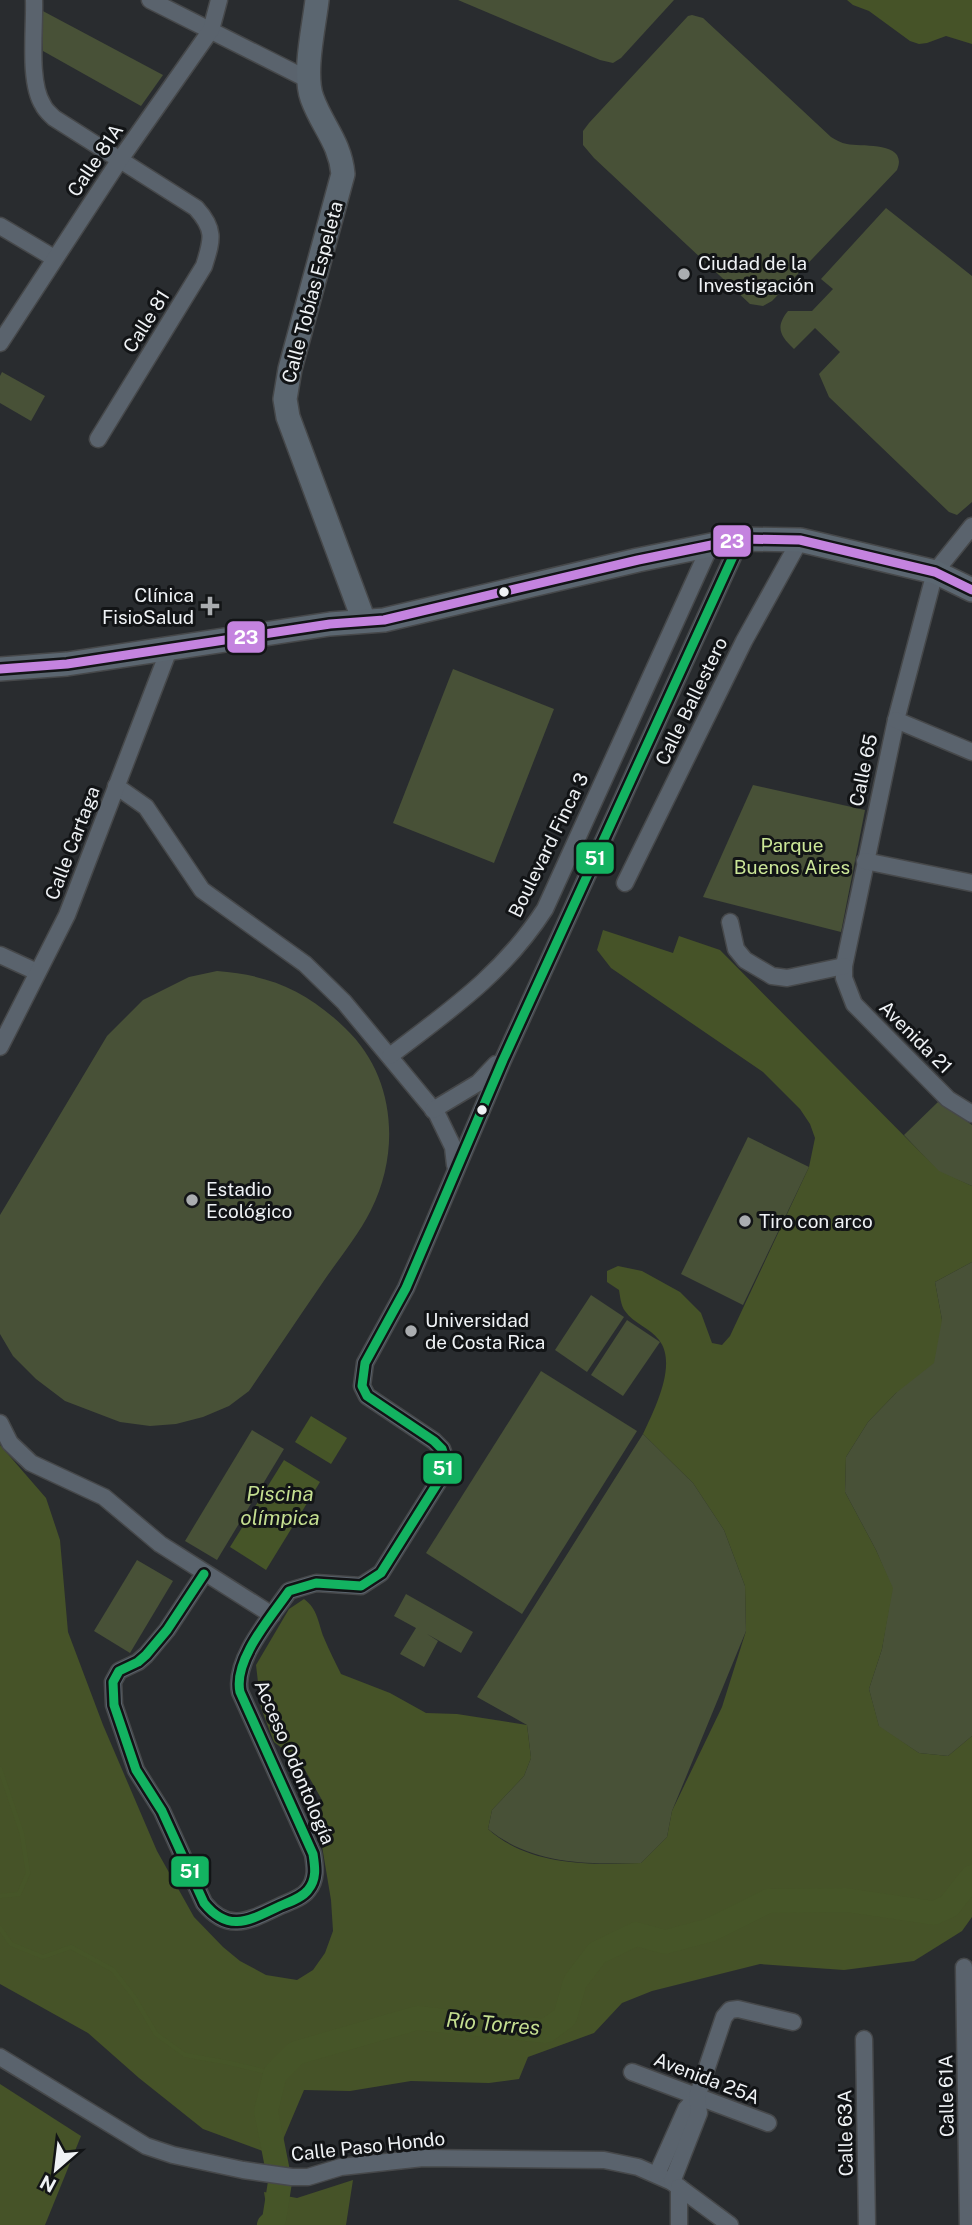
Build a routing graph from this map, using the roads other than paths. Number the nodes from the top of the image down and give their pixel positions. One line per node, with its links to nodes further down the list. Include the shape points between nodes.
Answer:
1 (34, 0): 7 (street, via 35,73 43,106)
2 (150, 0): 5 (street)
3 (219, 0): 5 (street, Calle 81A)
4 (317, 0): 6 (main road, Calle Tobías Espeleta)
5 (211, 30): 6 (street); 7 (street, Calle 81A)
6 (309, 80): 18 (main road, Calle Tobías Espeleta, via 313,101 342,157 343,174 285,398 288,417)
7 (119, 161): 9 (street, Calle 81A); 11 (street, Calle 81, via 196,208 207,220 212,237 204,267)
8 (0, 226): 9 (street)
9 (54, 258): 10 (street, Calle 81A)
10 (0, 343)
11 (98, 439)
12 (972, 526): 16 (street)
13 (741, 539): 14 (main road); 15 (main road); 32 (street)
14 (800, 540): 16 (main road); 25 (street, Calle Ballestero, via 744,641)
15 (711, 544): 18 (main road, via 416,614); 33 (street, Boulevard Finca 3, via 545,909 502,965)
16 (935, 572): 17 (main road); 21 (street, Calle 65)
17 (972, 590)
18 (364, 621): 19 (main road)
19 (170, 647): 20 (main road, via 67,664); 23 (street, Calle Cartaga)
20 (0, 669)
21 (895, 720): 22 (street); 24 (street, Calle 65)
22 (972, 752)
23 (116, 786): 29 (street, Calle Cartaga, via 67,915); 33 (street, via 146,807 202,890 305,964)
24 (865, 861): 26 (street); 30 (street, Calle 65)
25 (625, 883)
26 (972, 883)
27 (730, 922): 30 (street, via 736,948 745,960 772,976)
28 (0, 955): 29 (street)
29 (37, 972): 31 (street, Calle Cartaga)
30 (844, 972): 35 (street, Avenida 21, via 854,1004 948,1099)
31 (0, 1047)
32 (505, 1054): 34 (street, via 478,1083); 36 (street)
33 (390, 1056): 34 (street)
34 (433, 1110): 36 (street, via 453,1147)
35 (972, 1114)
36 (455, 1170): 39 (street, via 406,1288 370,1352 362,1377 362,1386 375,1404 442,1449 445,1458 440,1479 381,1573 361,1586 316,1583 295,1587)
37 (0, 1423): 38 (street, via 10,1443 32,1463 104,1497)
38 (204, 1574): 39 (street); 39 (street, Acceso Odontología, via 146,1655 119,1671 113,1682 114,1705 136,1770 162,1811 204,1903 223,1919 238,1923 302,1896 315,1872 313,1854 237,1681 248,1652)
39 (272, 1615)
40 (964, 1967): 41 (street, Calle 61A)
41 (969, 2019): 47 (street, Calle 61A)
42 (793, 2022): 46 (street, via 730,2010)
43 (864, 2039): 52 (street, Calle 63A)
44 (0, 2056): 49 (street, Calle Paso Hondo, via 146,2146 243,2170 292,2177 423,2158 604,2160 638,2166)
45 (632, 2072): 46 (street, Avenida 25A)
46 (698, 2097): 48 (street, Avenida 25A); 49 (street, via 699,2113)
47 (970, 2122): 53 (street, Calle 61A)
48 (768, 2123)
49 (669, 2181): 50 (street); 51 (street, Calle Paso Hondo)
50 (679, 2225)
51 (730, 2225)
52 (867, 2225)
53 (968, 2225)

